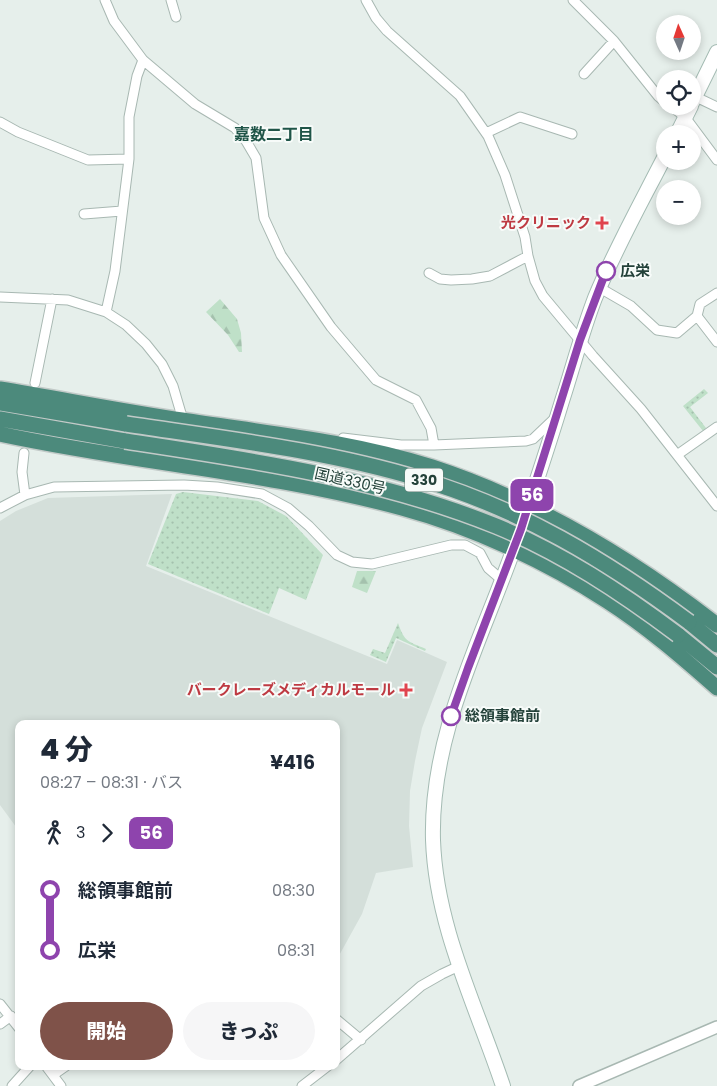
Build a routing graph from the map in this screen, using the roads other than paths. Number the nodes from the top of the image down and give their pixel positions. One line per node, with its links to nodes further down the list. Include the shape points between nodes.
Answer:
1 (105, 0): 8 (street, via 114,21)
2 (171, 0): 5 (street)
3 (366, 0): 16 (street, via 387,31 460,96)
4 (574, 0): 6 (street)
5 (176, 17)
6 (614, 42): 9 (street); 11 (street)
7 (717, 52): 10 (main road)
8 (143, 60): 18 (street, via 129,117); 42 (street, via 195,104 235,128 246,141 256,158 264,218 281,255 331,327 376,380 416,400 431,428)
9 (584, 74)
10 (701, 85)
11 (656, 94)
12 (701, 106): 13 (street)
13 (717, 106)
14 (695, 115): 19 (street)
15 (0, 122): 18 (street, via 88,160)
16 (486, 133): 17 (street, via 520,117); 23 (street, via 504,175 525,237)
17 (572, 134)
18 (128, 159): 21 (street)
19 (717, 160)
20 (658, 170): 25 (main road)
21 (122, 211): 22 (street); 29 (street)
22 (84, 214)
23 (528, 256): 24 (street, via 490,276 450,280); 31 (street, via 543,296)
24 (429, 273)
25 (600, 288): 30 (street, via 631,306 657,330 676,333); 31 (main road)
26 (717, 293): 30 (street, via 700,304)
27 (0, 297): 28 (street)
28 (52, 299): 29 (street, via 68,300); 33 (street)
29 (106, 312): 38 (street, via 126,325 162,364 173,386)
30 (698, 316): 32 (street)
31 (580, 340): 36 (main road); 44 (street)
32 (717, 342)
33 (35, 383)
34 (0, 389): 38 (highway)
35 (0, 403): 54 (highway, 国道330号 / 330, bridge, via 326,456 422,479 527,521 585,552 650,593)
36 (558, 416): 42 (street, via 537,436 526,441); 46 (main road)
37 (0, 419): 55 (highway, 国道330号 / 330, bridge, via 323,474 457,511 515,535 580,568 644,609)
38 (183, 420): 41 (highway)
39 (717, 427): 44 (street)
40 (0, 434): 49 (highway, via 353,495 455,525)
41 (278, 434): 42 (street); 46 (highway, via 407,460 455,475)
42 (434, 446)
43 (24, 453): 45 (street)
44 (677, 455): 47 (street)
45 (25, 495): 48 (street); 50 (street, via 54,487 138,485 217,487 262,494 288,508 337,555 352,562 372,564 451,545 465,545 480,553 488,568)
46 (528, 506): 49 (main road); 51 (highway, via 597,542)
47 (717, 506)
48 (0, 508)
49 (513, 550): 50 (main road); 56 (highway, via 607,601 686,660)
50 (502, 580): 57 (main road, via 454,708 436,780 436,873)
51 (692, 605): 52 (highway); 53 (highway)
52 (717, 611)
53 (717, 625)
54 (717, 645)
55 (717, 667)
56 (717, 688)
57 (459, 966): 64 (street, via 421,986); 74 (main road)
58 (0, 1004): 59 (street)
59 (10, 1016): 60 (street); 62 (street)
60 (15, 1023)
61 (340, 1023): 64 (street)
62 (0, 1024)
63 (717, 1027): 75 (street)
64 (361, 1040): 65 (street)
65 (340, 1057)
66 (26, 1070): 71 (street)
67 (49, 1070): 70 (street)
68 (60, 1070): 70 (street)
69 (323, 1070): 73 (street)
70 (53, 1075): 72 (street)
71 (12, 1086)
72 (60, 1086)
73 (302, 1086)
74 (503, 1086)
75 (579, 1086)

